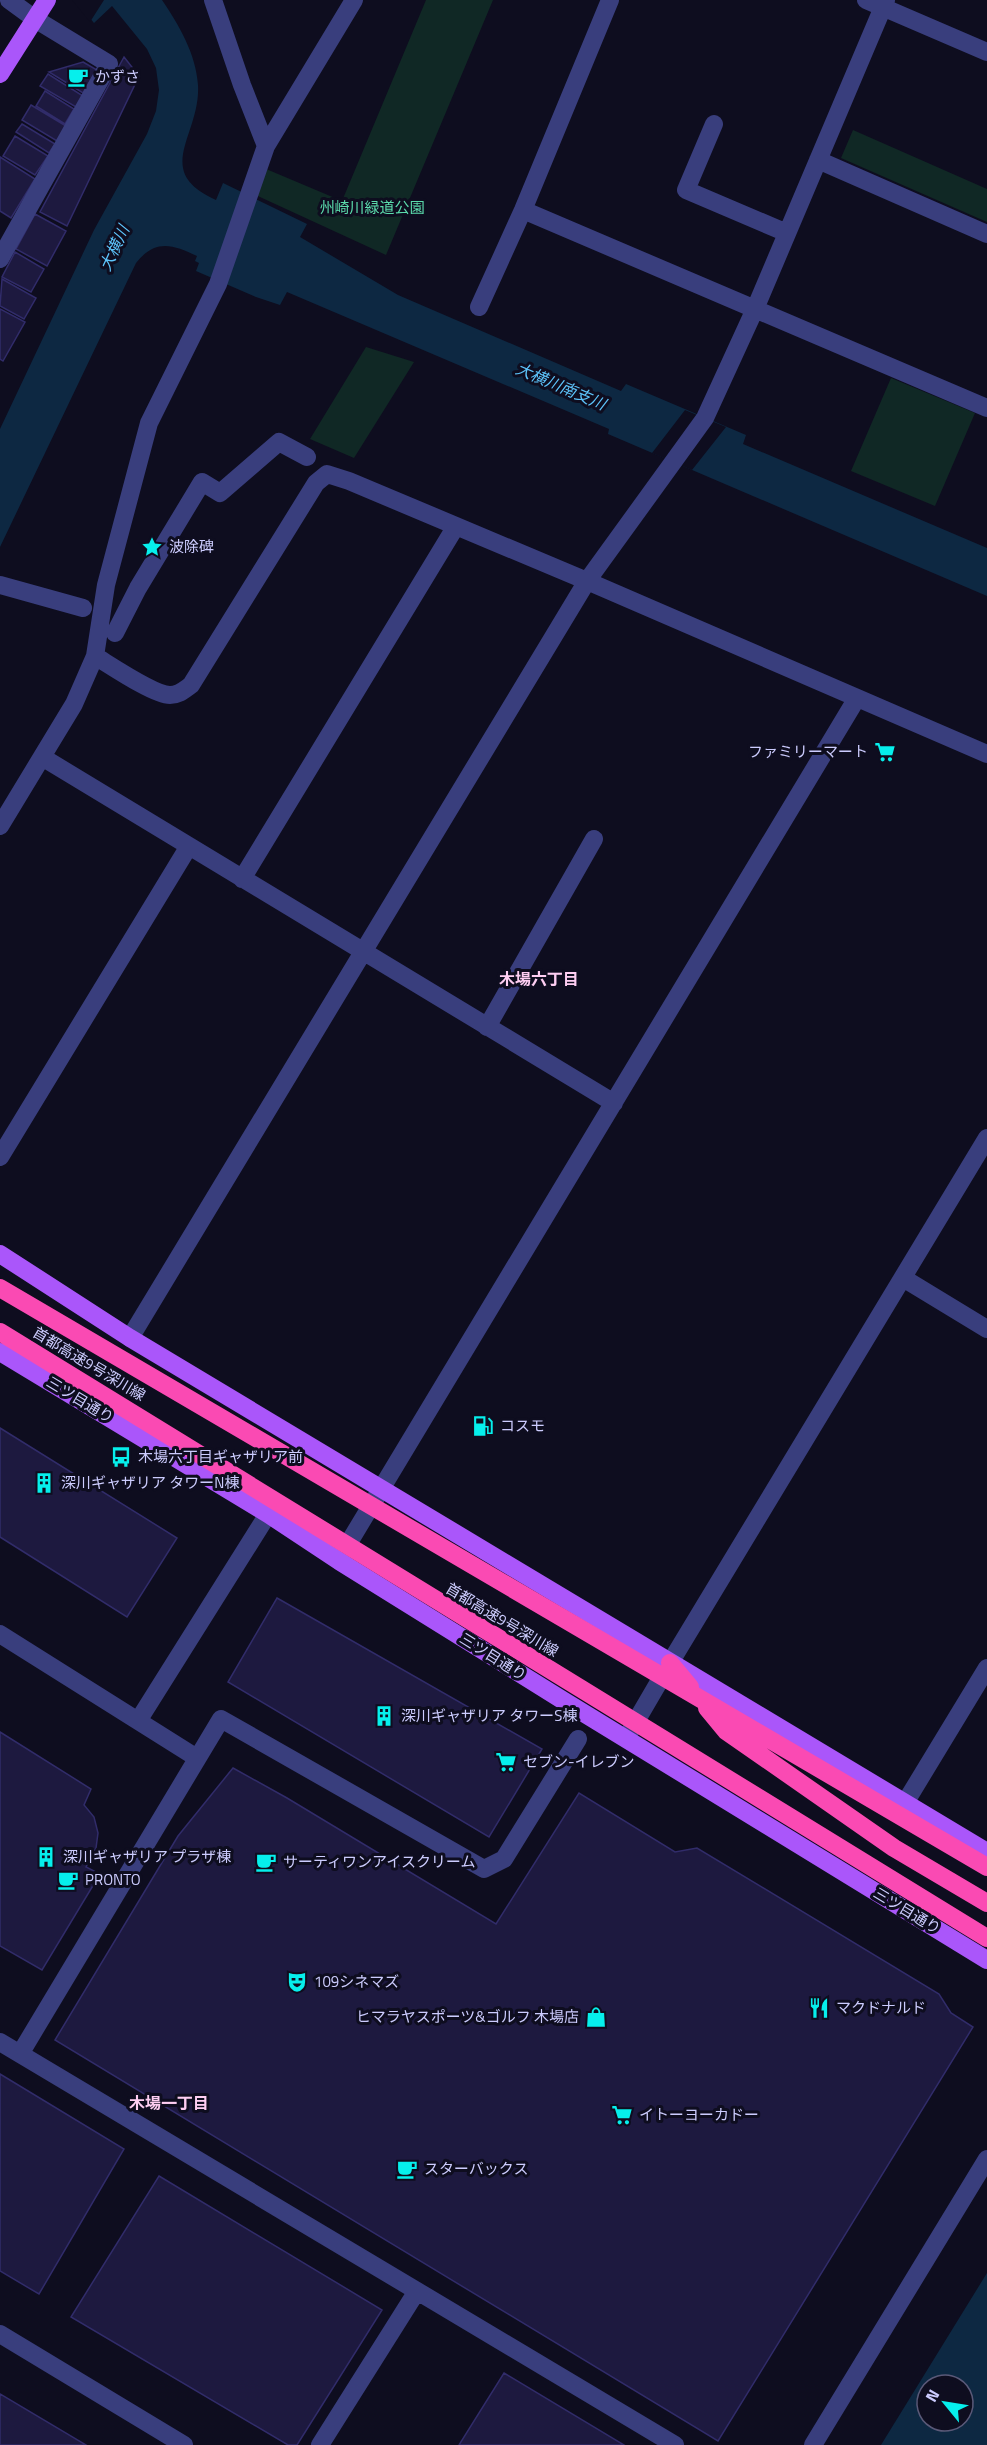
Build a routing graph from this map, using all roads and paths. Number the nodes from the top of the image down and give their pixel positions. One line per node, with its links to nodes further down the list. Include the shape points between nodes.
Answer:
1 (9, 0): 8 (street)
2 (47, 0): 8 (main road)
3 (213, 0): 12 (street)
4 (354, 0): 12 (street)
5 (610, 0): 14 (street)
6 (866, 0): 7 (street)
7 (885, 4): 9 (street); 13 (street)
8 (35, 19): 10 (main road); 17 (street, via 109,64)
9 (987, 52)
10 (0, 74)
11 (714, 124): 15 (street, via 686,190)
12 (267, 146): 27 (street, via 218,284 149,423 106,585)
13 (818, 160): 15 (street); 16 (street)
14 (523, 210): 18 (street); 19 (street)
15 (787, 233): 19 (street)
16 (987, 234)
17 (0, 259)
18 (480, 307)
19 (755, 309): 20 (street); 23 (street, via 705,418)
20 (987, 408)
21 (307, 457): 26 (street, via 279,442 220,493 202,482 138,588)
22 (456, 526): 23 (street); 27 (street, via 327,474 310,492 191,685 179,694 168,695); 34 (street)
23 (587, 581): 28 (street); 35 (street)
24 (1, 586): 25 (street)
25 (83, 608)
26 (116, 633)
27 (94, 656): 30 (street, via 74,704)
28 (857, 698): 29 (street); 37 (street)
29 (987, 754)
30 (42, 757): 31 (street); 33 (street)
31 (0, 826)
32 (594, 839): 36 (street)
33 (189, 846): 34 (street); 39 (street)
34 (242, 879): 35 (street)
35 (364, 953): 36 (street); 45 (street)
36 (487, 1027): 37 (street)
37 (614, 1104): 47 (street)
38 (987, 1138): 41 (street)
39 (0, 1157)
40 (0, 1254): 45 (main road)
41 (903, 1278): 43 (street); 51 (street)
42 (0, 1288): 59 (highway, 首都高速9号深川線)
43 (987, 1329)
44 (0, 1332): 61 (highway, 首都高速9号深川線)
45 (130, 1338): 47 (main road)
46 (0, 1352): 48 (main road, 三ツ目通り)
47 (381, 1490): 49 (street); 51 (main road)
48 (268, 1514): 49 (main road, 三ツ目通り); 53 (street)
49 (339, 1561): 55 (main road, 三ツ目通り)
50 (0, 1634): 53 (street)
51 (670, 1663): 55 (street); 57 (main road); 60 (highway, via 726,1731 894,1848)
52 (987, 1668): 57 (street)
53 (138, 1721): 56 (street)
54 (578, 1739): 56 (street, via 504,1859 484,1869 221,1719)
55 (626, 1739): 62 (main road, 三ツ目通り)
56 (197, 1758): 64 (street)
57 (905, 1803): 58 (main road)
58 (987, 1852)
59 (987, 1867)
60 (987, 1903)
61 (987, 1938)
62 (987, 1960)
63 (0, 2042): 64 (street)
64 (20, 2054): 66 (street)
65 (987, 2159): 71 (street)
66 (417, 2291): 69 (street); 70 (street)
67 (0, 2334): 68 (street)
68 (184, 2445)
69 (320, 2445)
70 (675, 2445)
71 (813, 2445)

